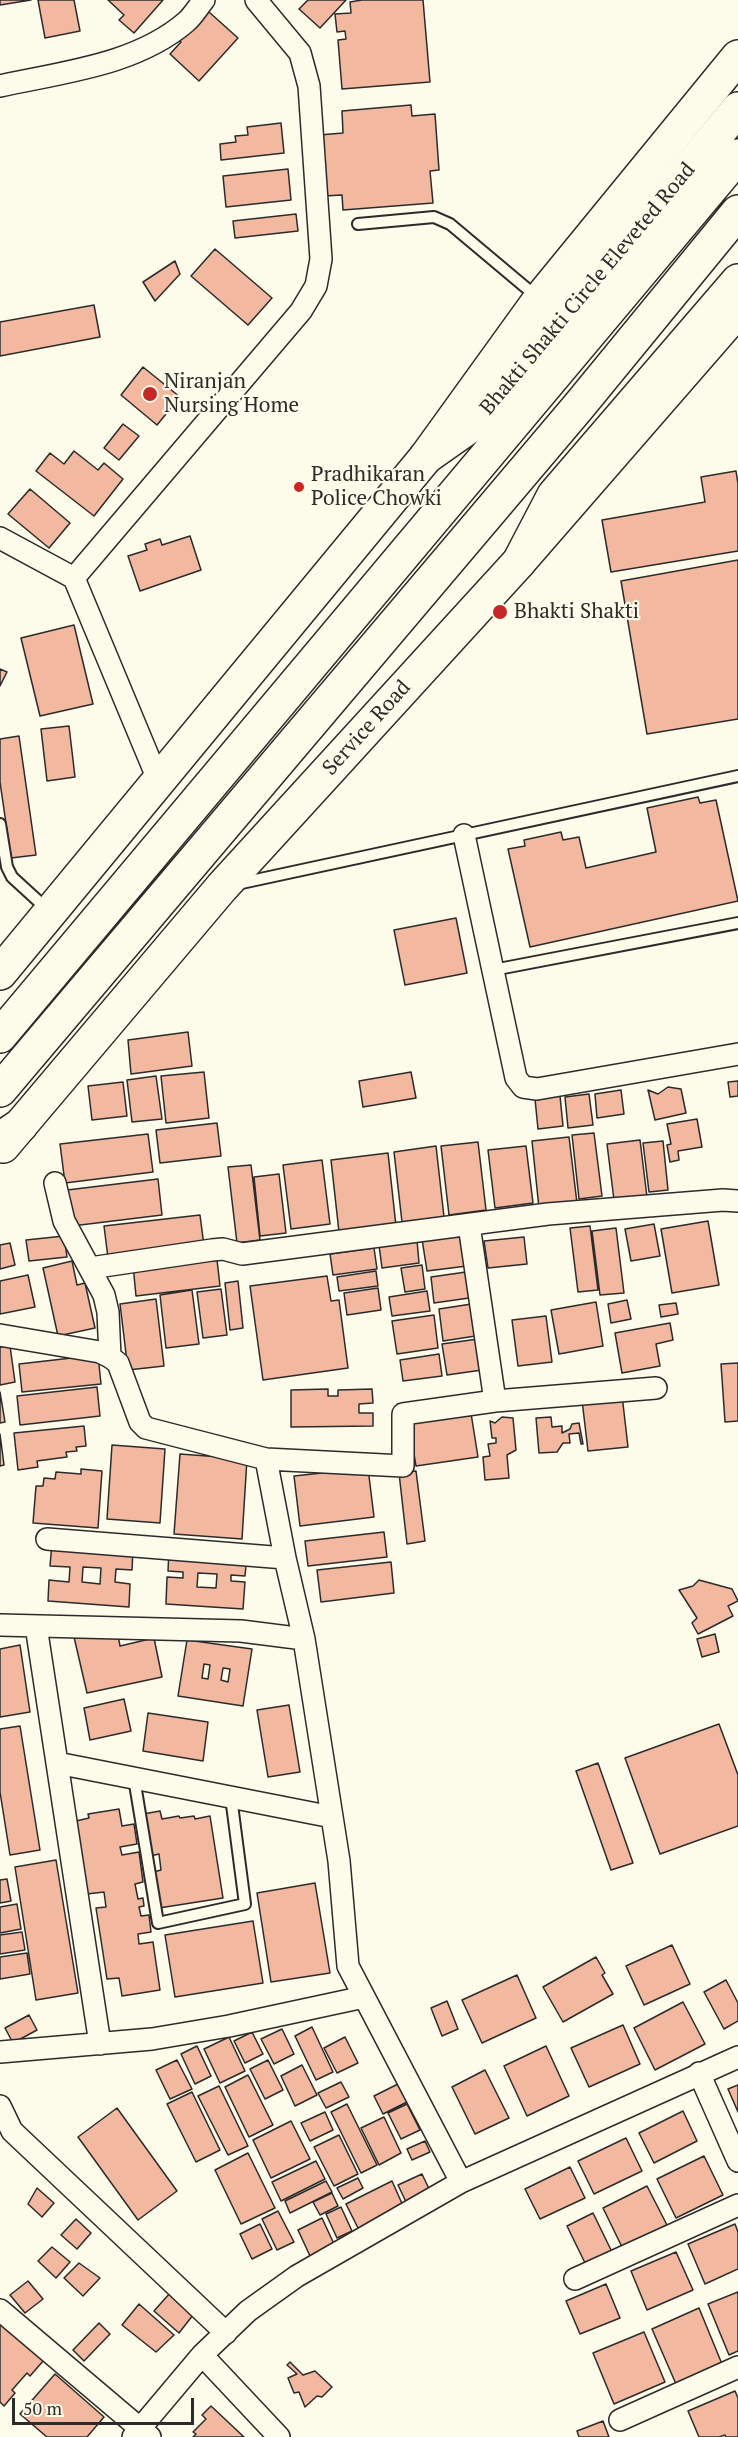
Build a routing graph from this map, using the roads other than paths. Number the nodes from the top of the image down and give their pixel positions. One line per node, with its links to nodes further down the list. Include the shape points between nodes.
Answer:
1 (204, 0): 4 (street, via 187,21 151,46 107,63)
2 (256, 0): 15 (street, via 300,53 309,86 321,259 316,286 301,311)
3 (738, 57): 10 (main road)
4 (0, 86)
5 (738, 109): 12 (main road, Bhakti Shakti Circle Eleveted Road, via 483,417)
6 (738, 156): 25 (main road)
7 (738, 212): 27 (main road)
8 (358, 224): 10 (lane, via 434,217 450,224)
9 (738, 281): 14 (main road, via 554,495)
10 (540, 299): 12 (main road)
11 (738, 310): 14 (main road, Service Road)
12 (426, 458): 17 (main road)
13 (0, 538): 15 (street)
14 (519, 562): 20 (main road, Service Road)
15 (74, 578): 17 (street)
16 (738, 776): 19 (lane)
17 (159, 782): 21 (main road)
18 (0, 824): 21 (lane, via 12,877)
19 (464, 835): 20 (lane); 23 (street)
20 (222, 887): 28 (main road, Service Road)
21 (51, 912): 24 (main road)
22 (738, 923): 23 (lane)
23 (493, 970): 26 (street, via 516,1078 523,1087 537,1089)
24 (0, 973)
25 (0, 1036)
26 (738, 1054)
27 (0, 1090)
28 (10, 1132): 29 (main road, Service Road)
29 (0, 1150)
30 (55, 1183): 33 (street, via 64,1221)
31 (738, 1201): 32 (street, via 560,1213)
32 (469, 1225): 33 (street, via 242,1254 212,1250); 37 (street)
33 (90, 1268): 35 (street, via 108,1312)
34 (0, 1335): 35 (street)
35 (110, 1357): 38 (street, via 118,1363 140,1422 146,1428)
36 (656, 1388): 37 (street)
37 (495, 1401): 38 (street, via 403,1414 403,1466)
38 (266, 1459): 40 (street)
39 (47, 1539): 40 (street)
40 (285, 1558): 43 (street)
41 (0, 1625): 42 (street)
42 (36, 1626): 43 (street, via 241,1631); 44 (street)
43 (304, 1639): 47 (street)
44 (57, 1763): 45 (street); 49 (street)
45 (134, 1778): 46 (street); 46 (lane, via 158,1923 244,1904)
46 (231, 1797): 47 (street)
47 (332, 1817): 48 (street, via 348,1966)
48 (364, 1997): 49 (street, via 229,2026); 55 (street)
49 (100, 2044): 50 (street)
50 (0, 2052)
51 (738, 2057): 52 (street)
52 (699, 2073): 54 (street); 55 (street)
53 (0, 2106): 59 (street, via 12,2131)
54 (738, 2161)
55 (461, 2182): 59 (street, via 297,2276)
56 (738, 2205): 57 (street)
57 (575, 2279)
58 (0, 2310): 63 (street)
59 (226, 2332): 60 (street)
60 (202, 2355): 63 (street); 64 (street)
61 (738, 2367): 62 (street)
62 (620, 2420)
63 (142, 2434)
64 (279, 2437)

